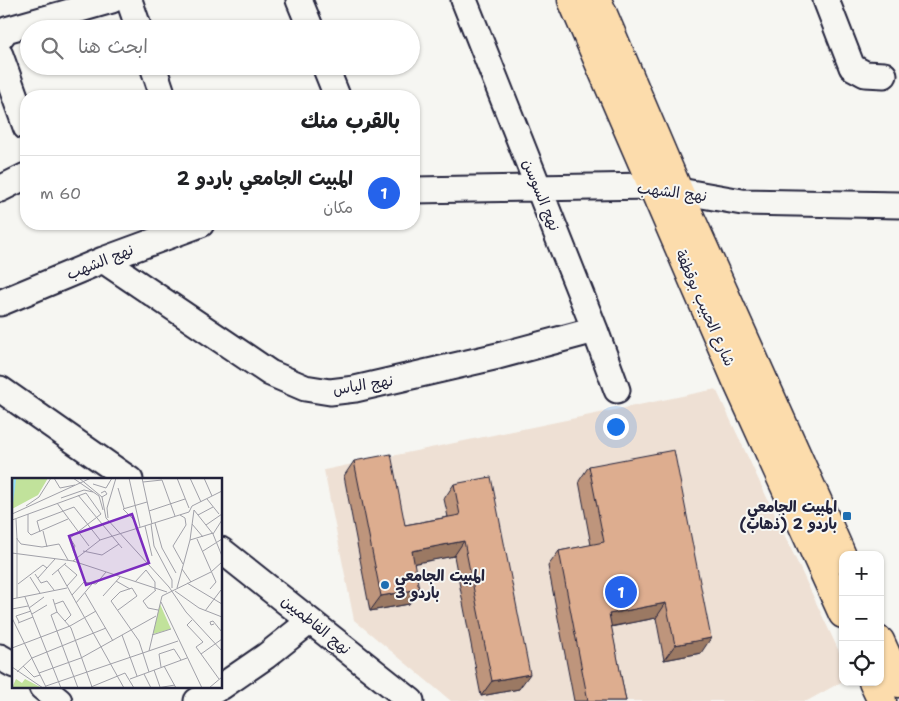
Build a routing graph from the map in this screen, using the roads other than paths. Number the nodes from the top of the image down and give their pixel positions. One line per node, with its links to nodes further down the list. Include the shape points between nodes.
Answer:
1 (112, 0): 8 (street)
2 (129, 0): 9 (street)
3 (299, 0): 10 (street)
4 (464, 0): 23 (street, نهج السوسن)
5 (572, 0): 21 (main road, شارع الحبيب بوقطفة)
6 (597, 0): 25 (main road, شارع الحبيب بوقطفة)
7 (826, 0): 16 (street, via 852,67 865,74)
8 (41, 20)
9 (136, 20)
10 (307, 20)
11 (20, 26): 12 (street, via 6,30)
12 (0, 38)
13 (0, 55): 19 (street)
14 (156, 75): 17 (street)
15 (329, 75): 18 (street)
16 (884, 75)
17 (161, 90)
18 (335, 90)
19 (20, 110)
20 (20, 179): 22 (street)
21 (652, 186): 23 (street, نهج الشهب); 25 (street, نهج الشهب); 36 (main road, شارع الحبيب بوقطفة)
22 (0, 189)
23 (539, 189): 24 (street, نهج الشهب); 30 (street, نهج السوسن)
24 (420, 190)
25 (678, 190): 26 (street, نهج الشهب, via 742,202); 35 (main road, شارع الحبيب بوقطفة)
26 (899, 205)
27 (185, 230): 28 (street, نهج الشهب)
28 (103, 260): 29 (street, نهج الشهب); 30 (street, نهج الياس, via 270,373 305,388 330,392 488,359)
29 (0, 303)
30 (595, 330): 32 (street, نهج السوسن)
31 (0, 388): 33 (street)
32 (617, 390)
33 (127, 478)
34 (222, 551): 37 (street, نهج الفاطميين)
35 (840, 551)
36 (839, 605)
37 (310, 621): 42 (street); 48 (street, نهج الفاطميين)
38 (884, 650): 41 (main road)
39 (0, 657): 40 (street)
40 (12, 664)
41 (899, 683)
42 (222, 685)
43 (875, 686): 49 (main road)
44 (43, 688): 46 (street)
45 (217, 688): 47 (street)
46 (60, 701)
47 (197, 701)
48 (411, 701)
49 (882, 701)

